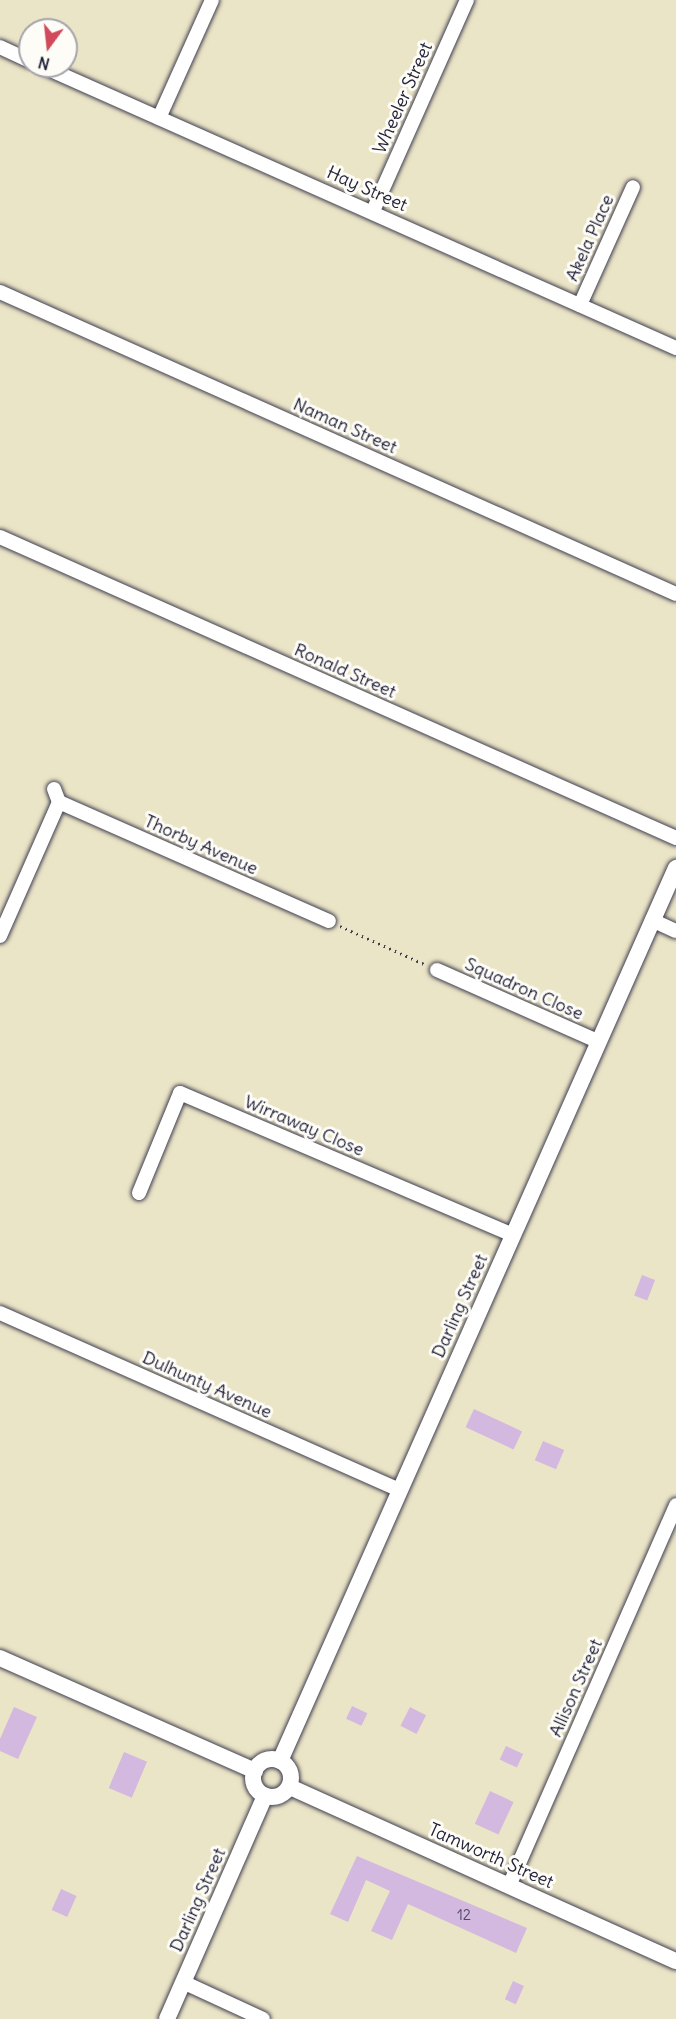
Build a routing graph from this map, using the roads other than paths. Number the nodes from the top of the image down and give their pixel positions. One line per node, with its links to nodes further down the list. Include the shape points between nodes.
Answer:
1 (212, 0): 6 (street)
2 (467, 0): 8 (street, Wheeler Street)
3 (0, 47): 4 (street)
4 (18, 55)
5 (69, 78): 6 (street, Hay Street)
6 (159, 118): 8 (street, Hay Street)
7 (633, 187): 10 (street, Akela Place)
8 (373, 211): 10 (street, Hay Street)
9 (0, 292): 13 (street, Naman Street)
10 (580, 305): 11 (street, Hay Street)
11 (676, 348)
12 (0, 537): 14 (street, Ronald Street)
13 (676, 594)
14 (676, 838)
15 (676, 868): 16 (street, Darling Street)
16 (652, 920): 18 (street); 21 (street, Darling Street)
17 (329, 921): 19 (street, Thorby Avenue, via 56,795)
18 (676, 931)
19 (0, 936)
20 (437, 970): 21 (street, Squadron Close)
21 (597, 1041): 23 (street, Darling Street)
22 (139, 1193): 23 (street, Wirraway Close, via 180,1093)
23 (513, 1235): 25 (street, Darling Street)
24 (0, 1313): 25 (street, Dulhunty Avenue)
25 (400, 1490): 28 (street, Darling Street)
26 (676, 1505): 32 (street, Allison Street)
27 (0, 1658): 29 (street)
28 (280, 1761): 29 (street, via 262,1762); 30 (street, via 289,1769)
29 (255, 1771): 31 (street, via 254,1783)
30 (290, 1787): 31 (street, via 282,1795); 32 (street, Tamworth Street)
31 (265, 1796): 34 (street, Darling Street)
32 (509, 1886): 33 (street, Tamworth Street)
33 (676, 1961)
34 (183, 1982): 35 (street, Darling Street); 36 (street)
35 (167, 2019)
36 (263, 2019)

